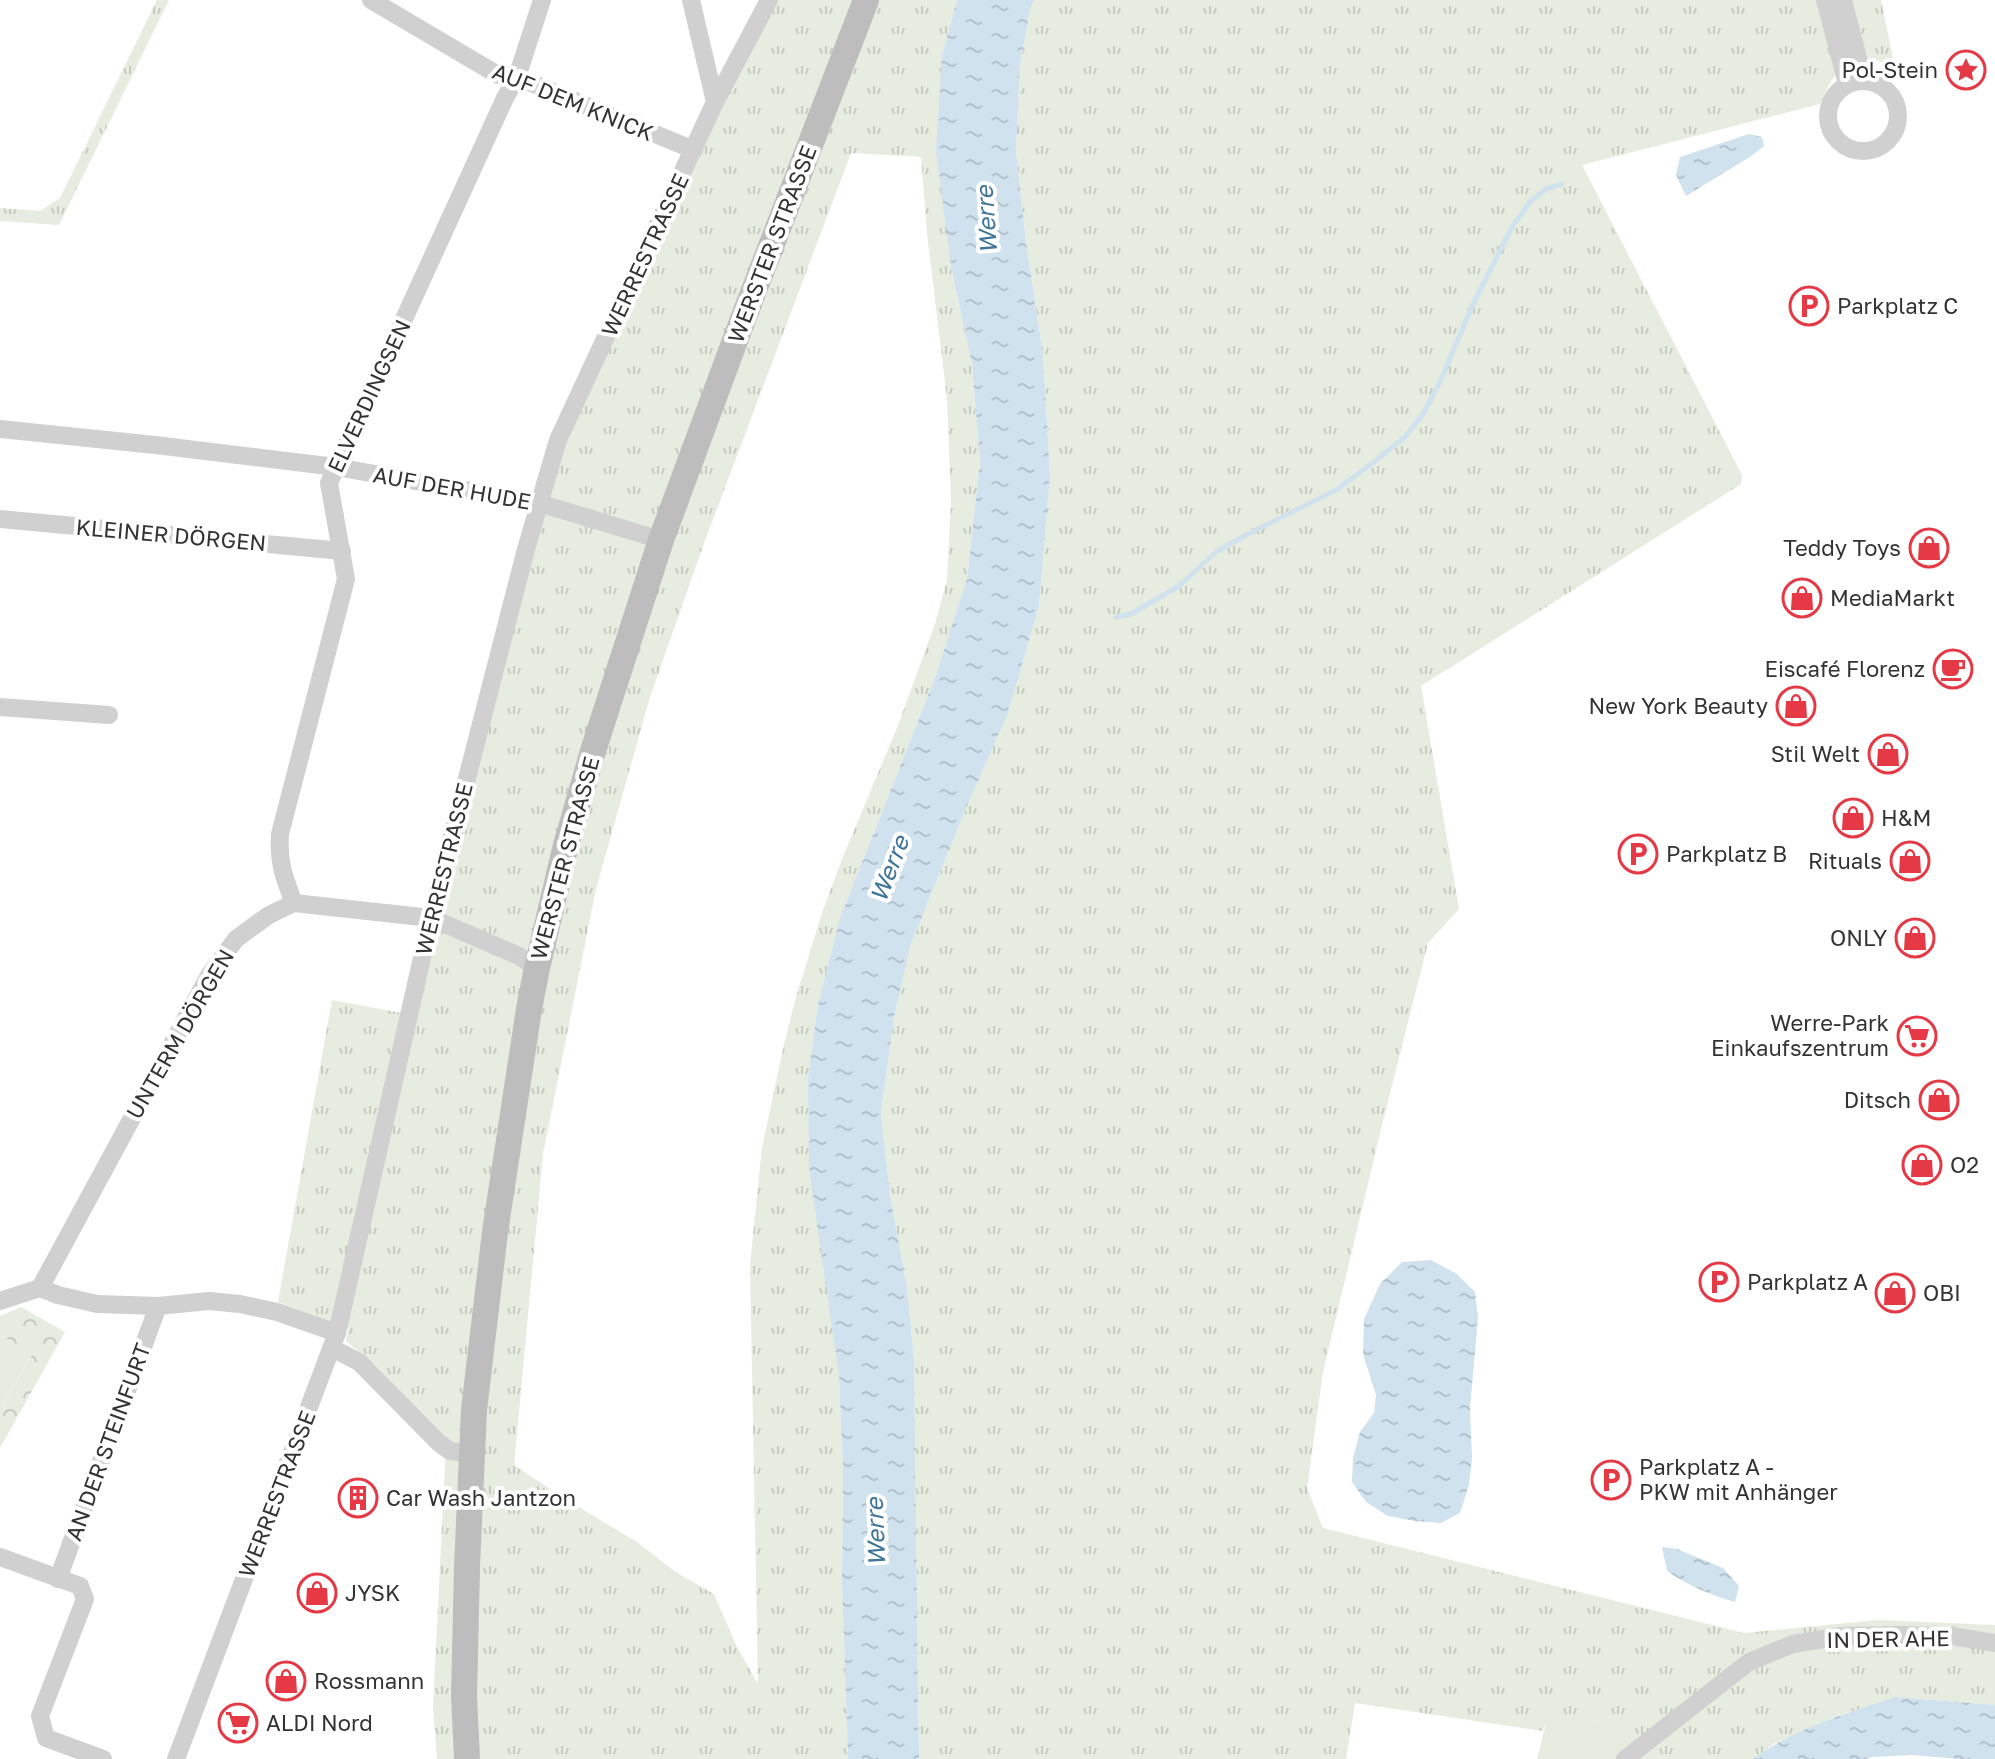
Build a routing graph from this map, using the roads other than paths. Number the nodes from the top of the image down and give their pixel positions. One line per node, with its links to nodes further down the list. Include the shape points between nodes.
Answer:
1 (371, 0): 8 (street, AUF DEM KNICK, via 498,75)
2 (542, 0): 8 (street, ELVERDINGSEN)
3 (691, 0): 9 (street)
4 (769, 0): 9 (street, WERRESTRASSE)
5 (866, 0): 15 (main road, WERSTER STRASSE)
6 (1825, 0): 7 (street, via 1855,82)
7 (1843, 0)
8 (517, 77): 10 (street, AUF DEM KNICK); 12 (street, ELVERDINGSEN)
9 (715, 102): 10 (street, WERRESTRASSE)
10 (694, 150): 13 (street, WERRESTRASSE, via 558,440)
11 (0, 429): 12 (street, AUF DER HUDE)
12 (336, 467): 13 (street, AUF DER HUDE); 16 (street, ELVERDINGSEN, via 329,483)
13 (539, 503): 15 (street, AUF DER HUDE); 20 (street, WERRESTRASSE)
14 (0, 519): 16 (street, KLEINER DÖRGEN)
15 (661, 540): 21 (main road, WERSTER STRASSE, via 593,751)
16 (342, 551): 19 (street, ELVERDINGSEN, via 346,579 280,834 278,853)
17 (0, 707): 18 (street)
18 (109, 715)
19 (294, 903): 20 (street); 22 (street, UNTERM DÖRGEN, via 236,939 210,974)
20 (431, 918): 21 (street); 25 (street, WERRESTRASSE)
21 (537, 968): 26 (main road, WERSTER STRASSE, via 495,1232)
22 (40, 1288): 23 (street); 24 (street, via 97,1304)
23 (0, 1301)
24 (158, 1306): 25 (street, via 240,1304 268,1310); 28 (street, AN DER STEINFURT)
25 (334, 1340): 26 (street, via 439,1443 450,1451); 31 (street, WERRESTRASSE)
26 (472, 1454): 32 (main road, WERSTER STRASSE)
27 (0, 1557): 28 (street)
28 (58, 1579): 30 (street, via 80,1586 85,1599 40,1716 46,1738)
29 (1995, 1643): 33 (street, IN DER AHE, via 1883,1635 1793,1644 1749,1662)
30 (103, 1759)
31 (176, 1759)
32 (467, 1759)
33 (1625, 1759)

